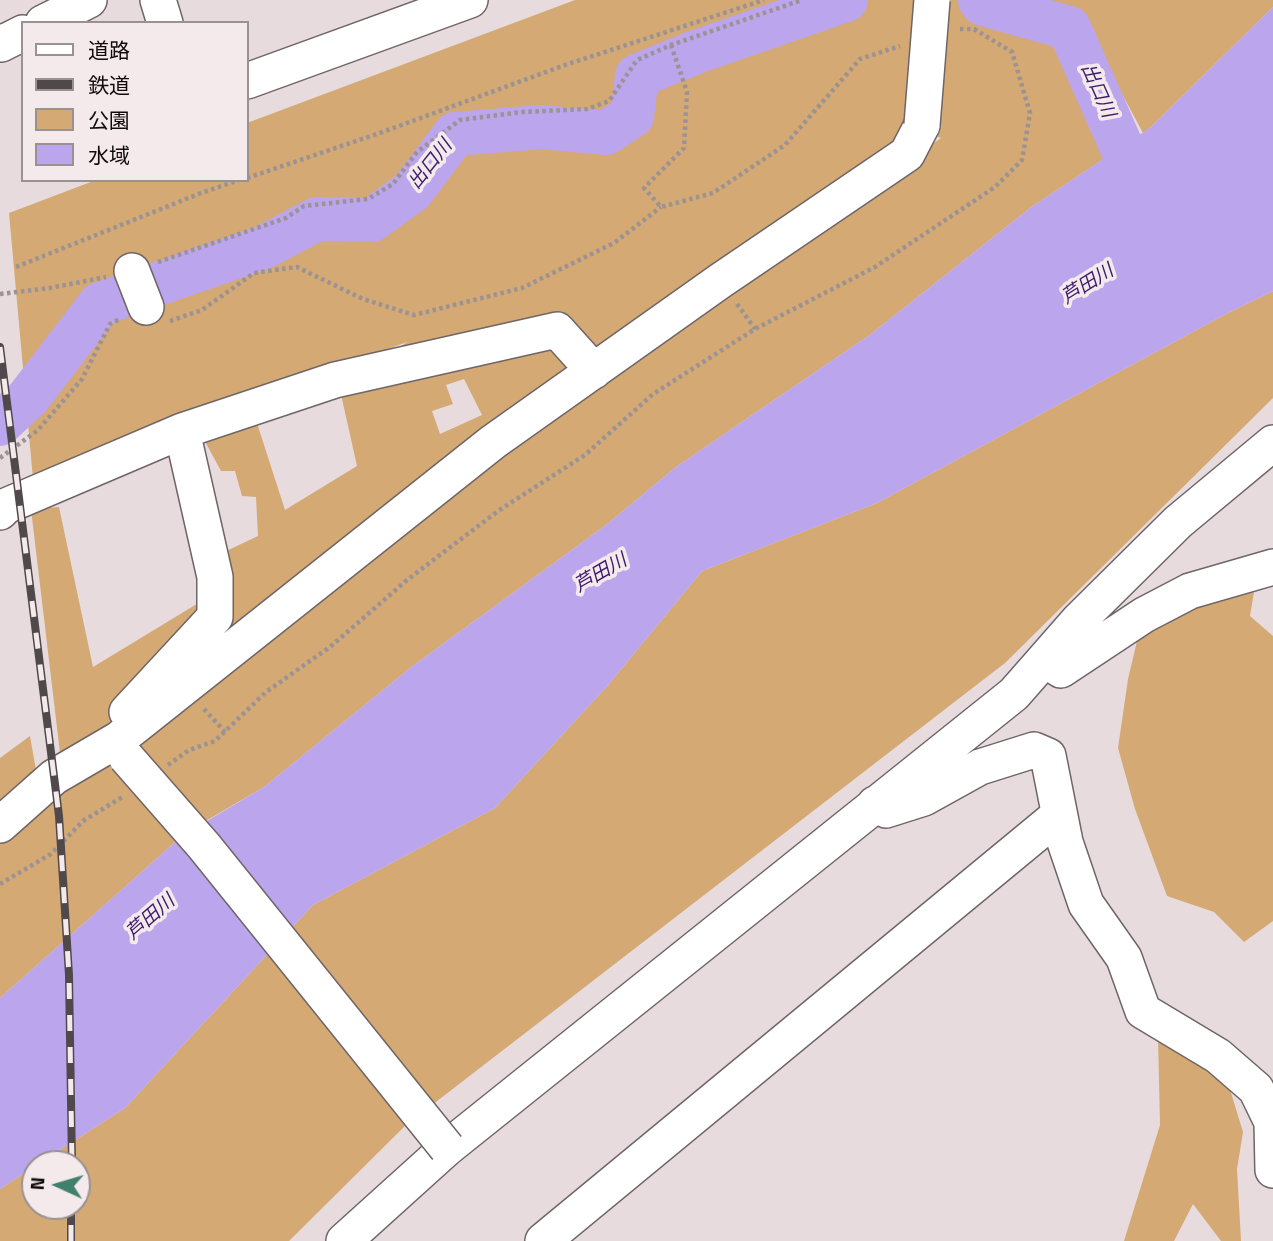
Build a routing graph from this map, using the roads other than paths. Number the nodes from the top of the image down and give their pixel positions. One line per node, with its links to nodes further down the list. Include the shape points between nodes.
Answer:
1 (89, 0): 5 (street)
2 (158, 0): 6 (street)
3 (470, 0): 9 (street)
4 (932, 0): 12 (street, bridge, via 922,125 907,154)
5 (47, 21)
6 (163, 21)
7 (21, 34): 8 (street)
8 (0, 41)
9 (248, 81)
10 (132, 271): 11 (street)
11 (146, 307)
12 (594, 371): 13 (street, via 557,330 335,380); 18 (street, via 493,442)
13 (182, 432): 15 (street); 18 (street, via 215,577 215,617 128,709)
14 (1273, 443): 17 (street, via 1178,523)
15 (0, 512)
16 (1273, 567): 17 (street, via 1191,591 1144,615 1061,670)
17 (1045, 659): 19 (street, via 1014,694)
18 (123, 748): 21 (street, via 54,777); 22 (street, bridge, via 204,846)
19 (875, 803): 20 (street, via 886,810 924,798 980,767 1034,750 1048,756); 22 (street)
20 (1059, 815): 23 (street, via 1086,904 1124,958 1143,1011 1218,1056 1256,1089 1272,1122); 26 (street)
21 (0, 825)
22 (435, 1166): 24 (street); 25 (street)
23 (1273, 1170)
24 (344, 1241)
25 (380, 1241)
26 (543, 1241)

